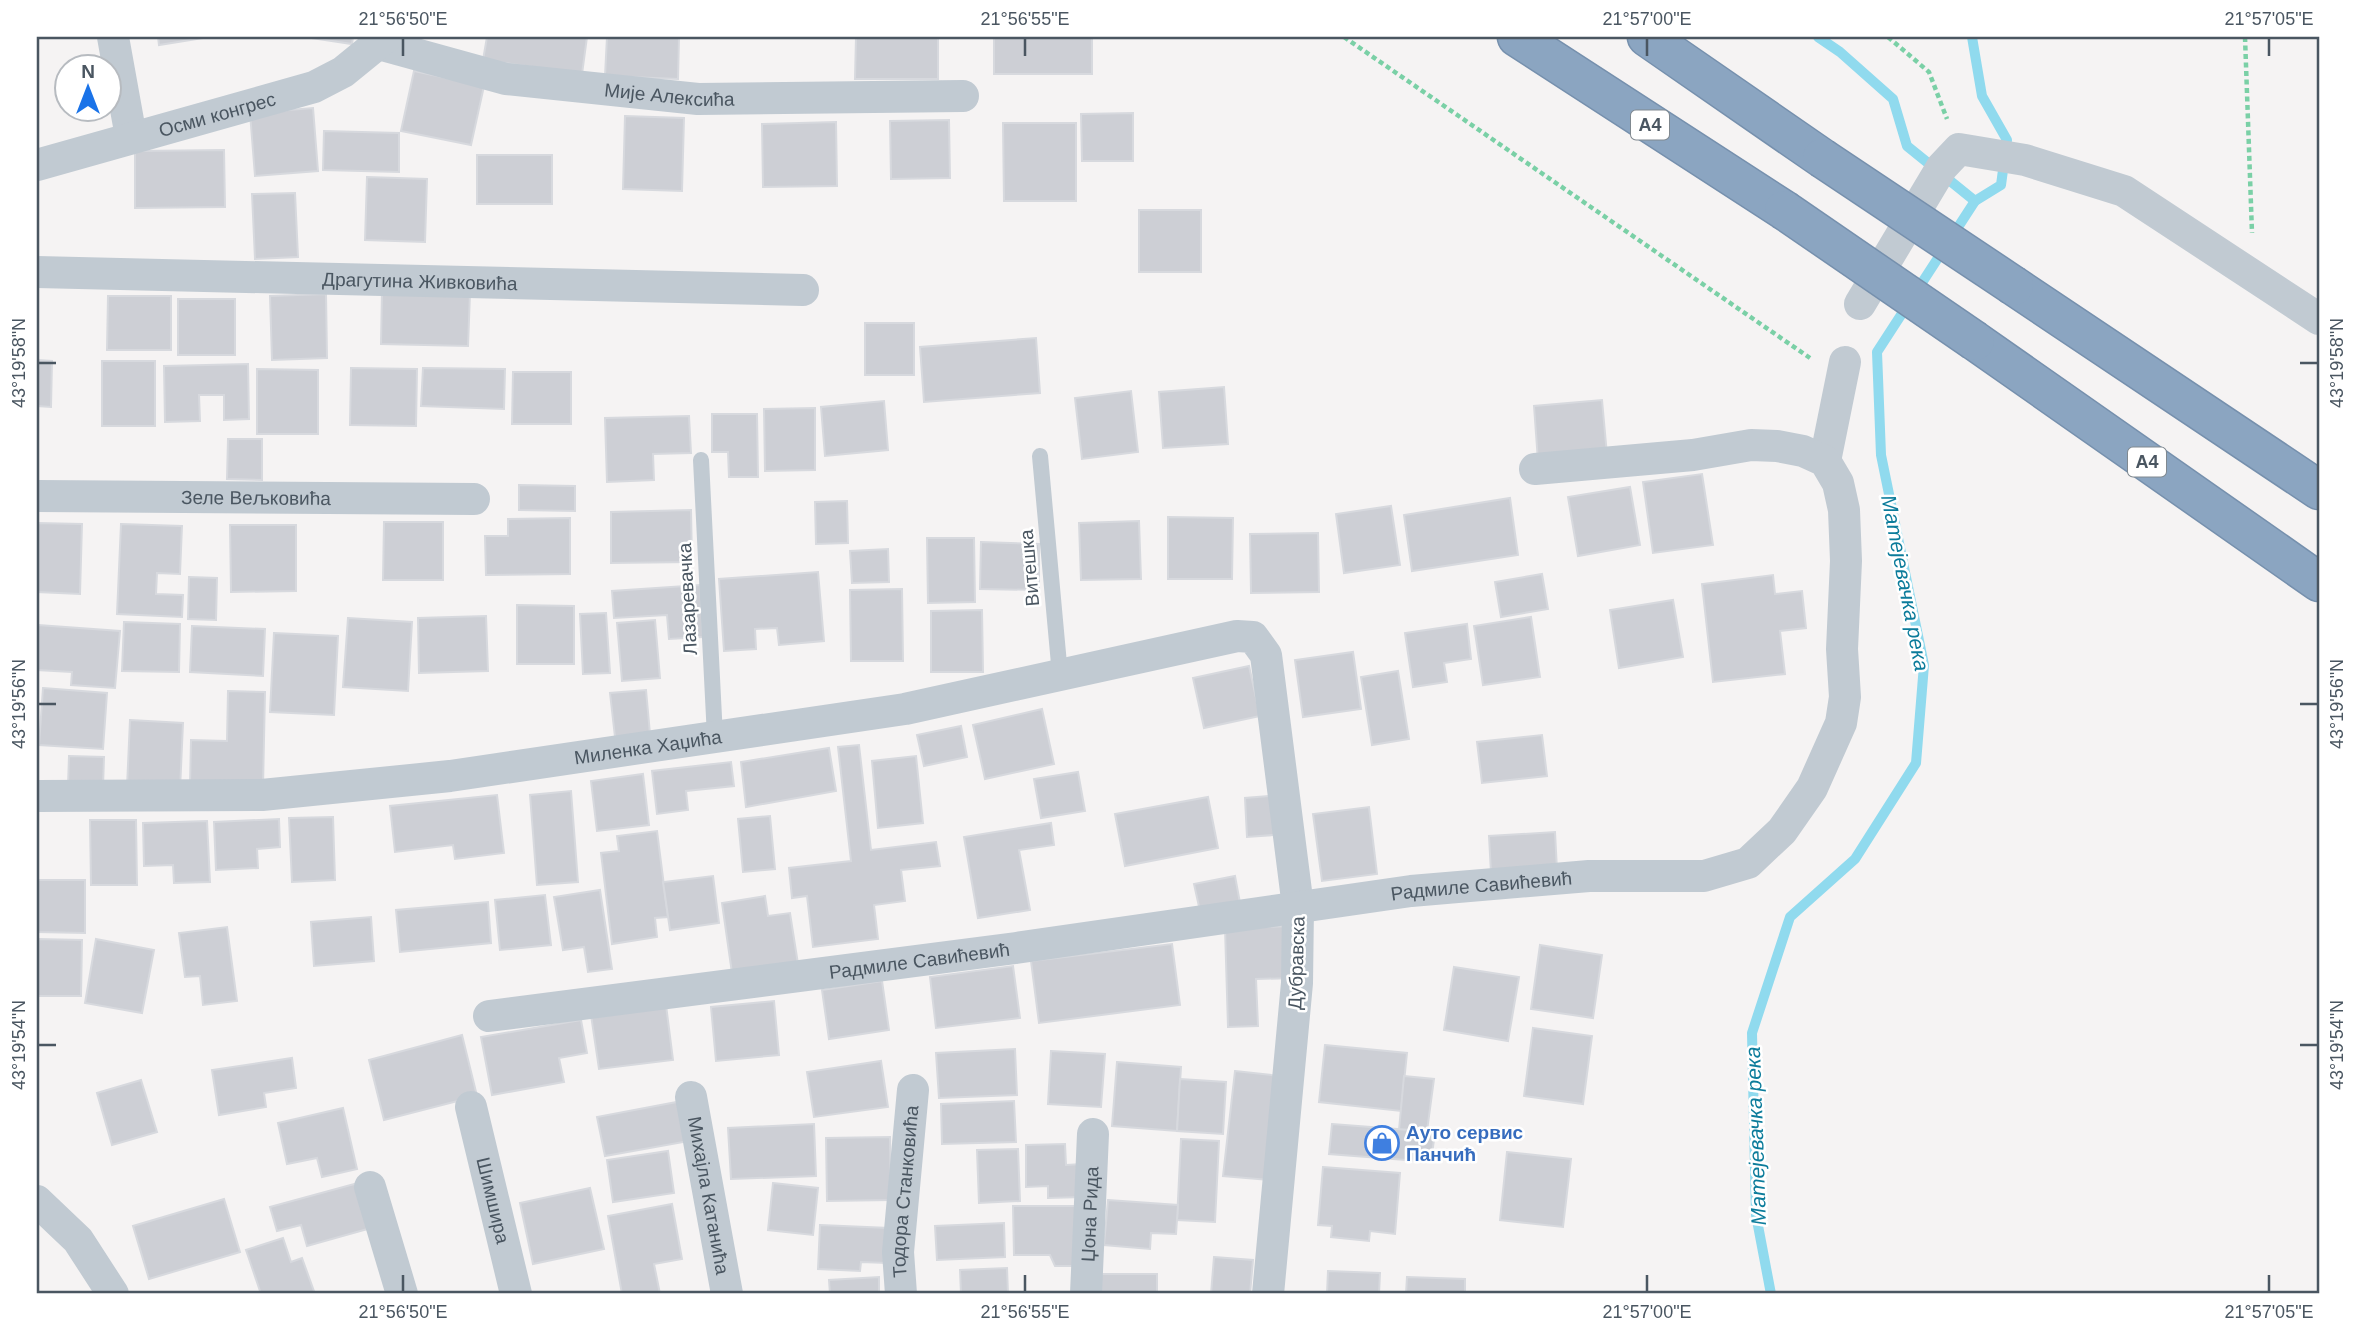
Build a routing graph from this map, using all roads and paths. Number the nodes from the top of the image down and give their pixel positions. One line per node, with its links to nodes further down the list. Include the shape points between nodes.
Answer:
1 (113, 37): 9 (street)
2 (1344, 37): 17 (path)
3 (1517, 37): 25 (highway, A4, bridge, via 1784,210)
4 (1647, 37): 22 (highway, bridge)
5 (1888, 37): 10 (path, via 1929,72)
6 (2245, 37): 13 (path)
7 (383, 40): 8 (street, Мије Алексића, via 506,79 698,99); 9 (street, Осми конгрес, via 343,72 314,87)
8 (963, 96)
9 (131, 137): 11 (street, Осми конгрес)
10 (1957, 162): 13 (street, via 2025,160 2124,191); 15 (street)
11 (37, 165)
12 (37, 272): 14 (street, Драгутина Живковића)
13 (2253, 276): 16 (street)
14 (803, 290)
15 (1860, 304)
16 (2319, 319)
17 (1844, 372): 20 (street)
18 (1040, 456): 27 (lane, Витешка)
19 (701, 460): 28 (lane, Лазаревачка)
20 (1825, 461): 21 (street, via 1803,451 1751,445 1693,455); 30 (street, Радмиле Савићевић, via 1838,483 1844,510 1843,710 1812,788 1767,849 1748,863 1704,876 1588,876 1496,883)
21 (1535, 469)
22 (2319, 490)
23 (37, 496): 24 (street, Зеле Вељковића)
24 (474, 499)
25 (2319, 582)
26 (1253, 638): 27 (street, Миленка Хаџића, via 1237,636); 30 (street, Дубравска, via 1266,655)
27 (1060, 675): 28 (street, Миленка Хаџића, via 905,709)
28 (715, 737): 29 (street, Миленка Хаџића, via 450,776 261,795)
29 (37, 796)
30 (1298, 907): 31 (street, Радмиле Савићевић); 44 (street, Дубравска, via 1297,983)
31 (489, 1016)
32 (913, 1090): 42 (street, Тодора Станковића, via 898,1252)
33 (691, 1097): 41 (street, Михајла Катанића)
34 (471, 1107): 40 (street, Шимшира)
35 (1093, 1134): 43 (street, Џона Рида)
36 (370, 1186): 39 (street)
37 (37, 1201): 38 (street, via 78,1240)
38 (113, 1294)
39 (402, 1294)
40 (516, 1294)
41 (727, 1294)
42 (901, 1294)
43 (1086, 1294)
44 (1268, 1294)

